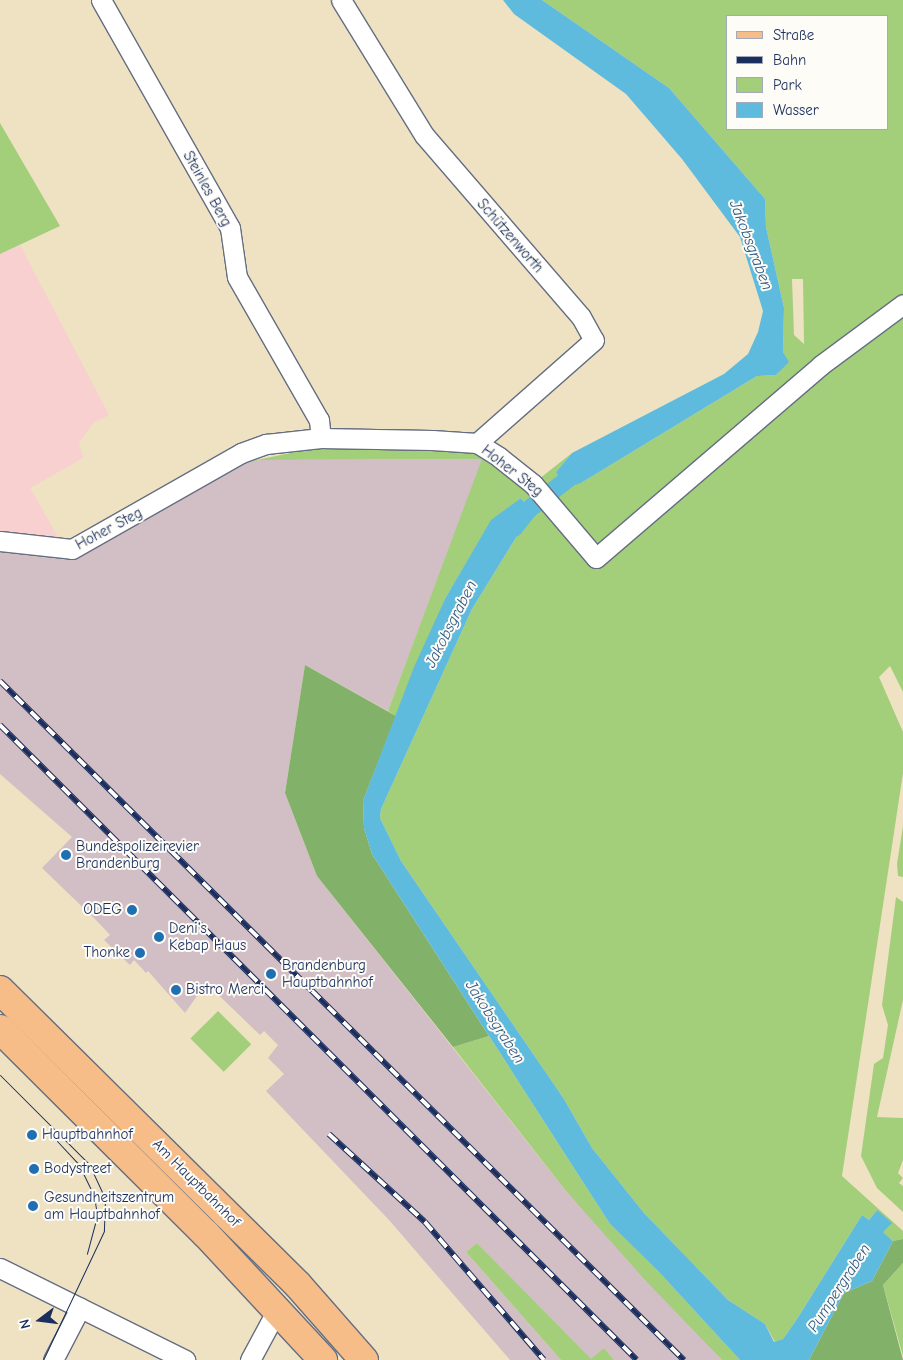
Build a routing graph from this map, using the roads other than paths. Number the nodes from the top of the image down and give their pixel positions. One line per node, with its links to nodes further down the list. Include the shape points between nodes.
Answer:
1 (101, 0): 4 (street, Steinles Berg, via 230,228 237,277 319,420)
2 (341, 0): 5 (street, Schützenworth, via 424,135 581,317 594,340)
3 (903, 304): 5 (street, Hoher Steg, via 822,365 596,558 533,484)
4 (321, 438): 5 (street, Hoher Steg); 6 (street, Hoher Steg, via 266,444 242,453 72,549)
5 (477, 443)
6 (0, 541)
7 (0, 990): 10 (main road, Am Hauptbahnhof)
8 (0, 1029): 12 (main road, Am Hauptbahnhof)
9 (0, 1268): 11 (street)
10 (298, 1285): 12 (main road); 17 (main road, Am Hauptbahnhof)
11 (80, 1308): 13 (street); 14 (street)
12 (278, 1308): 15 (street); 16 (main road, Am Hauptbahnhof)
13 (53, 1360)
14 (185, 1360)
15 (250, 1360)
16 (323, 1360)
17 (364, 1360)

